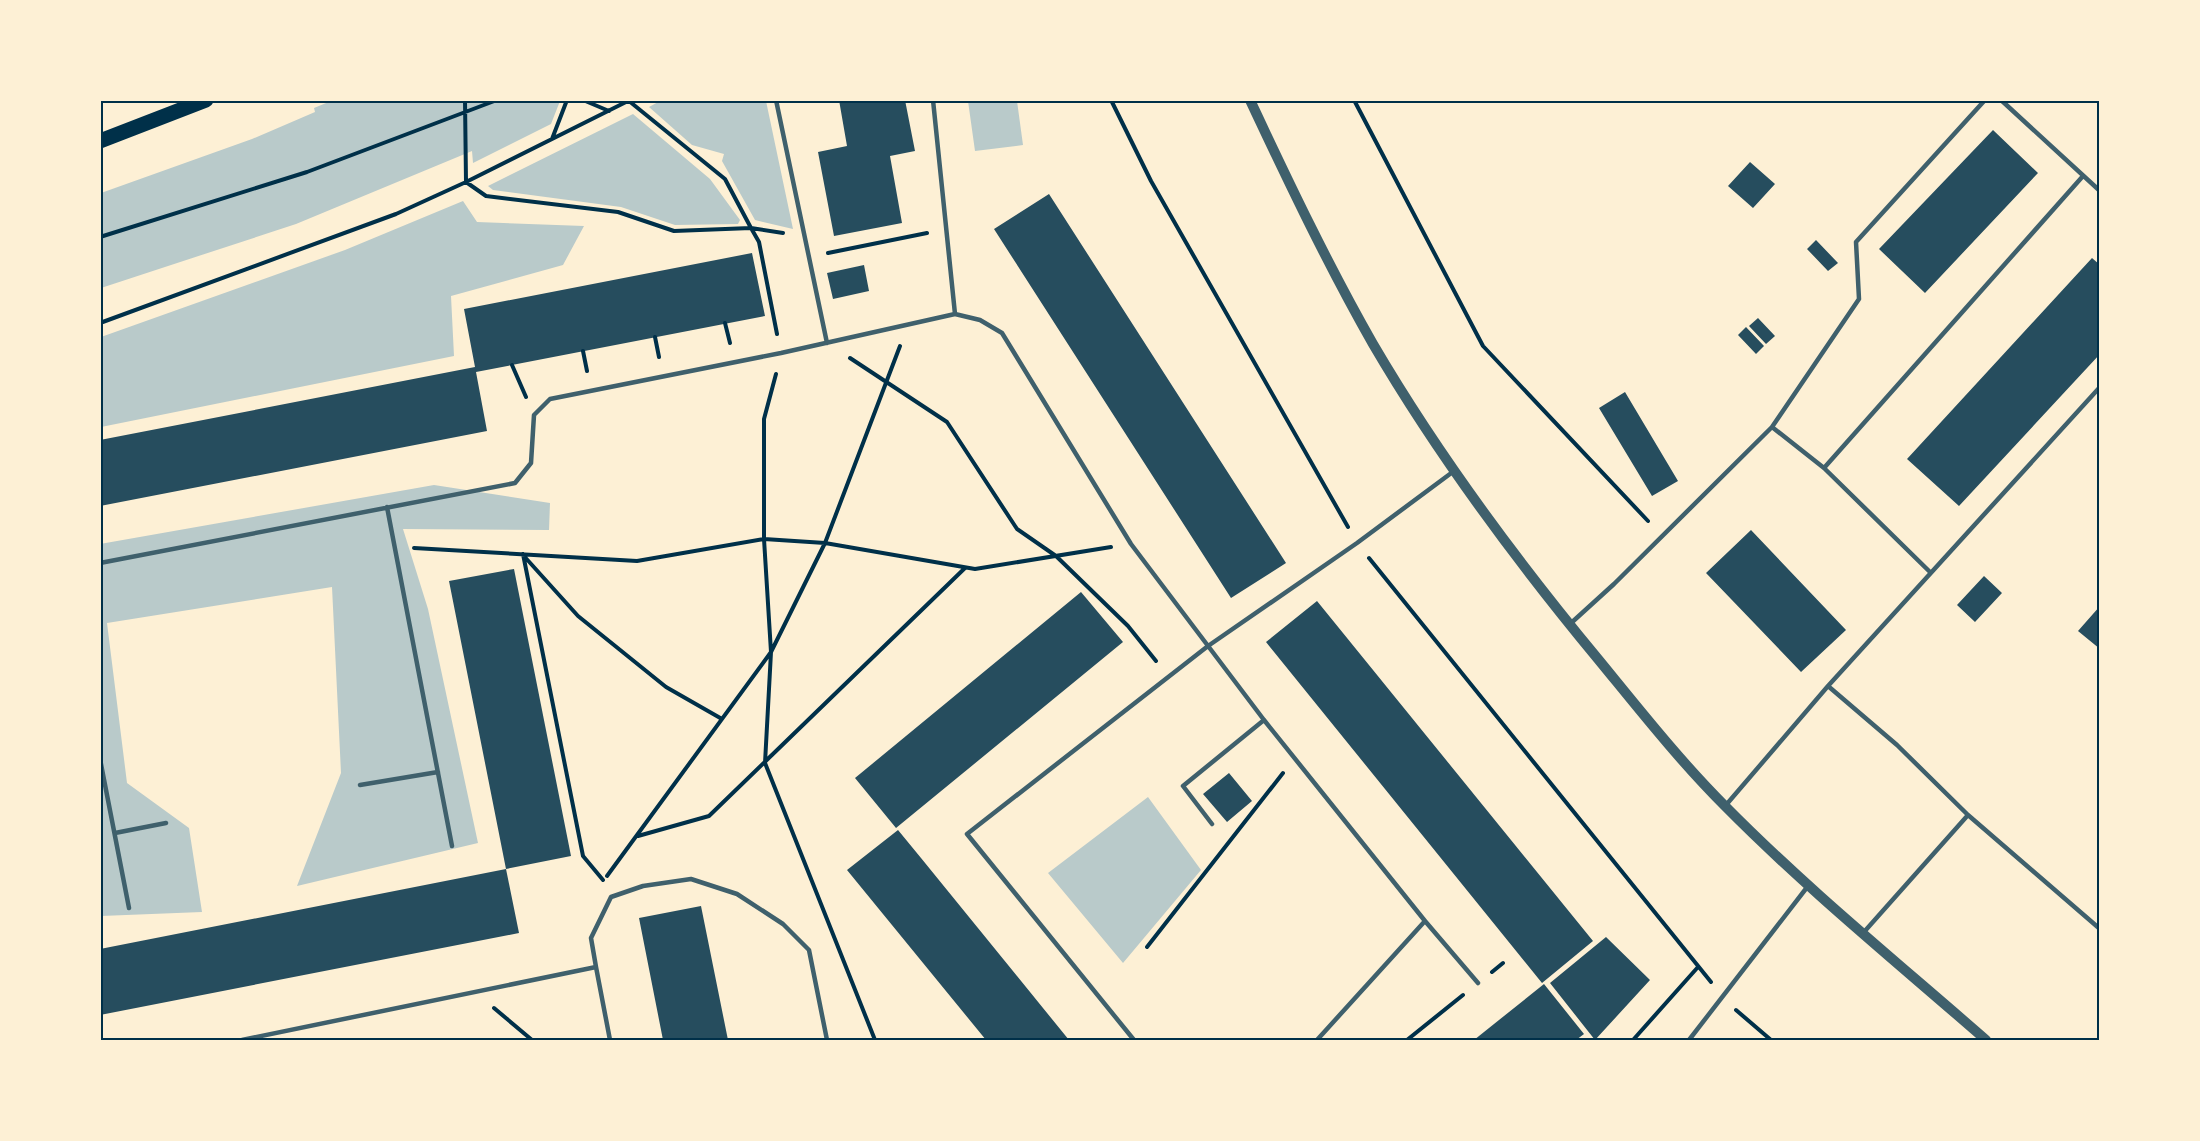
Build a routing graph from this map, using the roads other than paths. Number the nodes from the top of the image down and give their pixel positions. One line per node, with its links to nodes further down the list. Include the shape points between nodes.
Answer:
1 (206, 100): 7 (main road)
2 (776, 100): 11 (lane)
3 (933, 100): 10 (lane)
4 (1250, 100): 15 (street, via 1299,205 1374,345)
5 (1985, 100): 13 (lane, via 1856,242 1859,299)
6 (2001, 100): 8 (lane)
7 (100, 141)
8 (2083, 176): 9 (lane); 14 (lane)
9 (2100, 191)
10 (955, 314): 11 (lane); 20 (lane, via 980,320 1002,333 1131,544)
11 (827, 343): 16 (lane, via 550,399 534,415 531,463 515,483)
12 (2100, 387): 18 (lane)
13 (1772, 427): 14 (lane); 19 (lane)
14 (1824, 468): 18 (lane)
15 (1454, 471): 19 (street); 20 (lane)
16 (387, 507): 17 (lane); 24 (lane)
17 (100, 563)
18 (1930, 572): 21 (lane)
19 (1569, 624): 26 (street, via 1648,721)
20 (1208, 646): 22 (lane); 42 (lane, via 967,834)
21 (1828, 686): 26 (lane); 27 (lane, via 1897,745)
22 (1264, 720): 29 (lane, via 1183,786); 34 (lane)
23 (100, 759): 30 (lane)
24 (438, 772): 25 (lane); 31 (lane)
25 (360, 784)
26 (1725, 806): 32 (street)
27 (1968, 815): 35 (lane); 36 (lane)
28 (166, 823): 30 (lane)
29 (1212, 824)
30 (114, 833): 33 (lane)
31 (452, 846)
32 (1808, 886): 36 (street); 44 (lane)
33 (129, 908)
34 (1425, 921): 38 (lane); 43 (lane)
35 (2100, 929)
36 (1864, 933): 45 (street)
37 (596, 968): 39 (lane); 40 (lane); 41 (lane, via 591,938 611,897 643,886 691,879 737,894 783,924 809,950)
38 (1478, 983)
39 (242, 1041)
40 (610, 1041)
41 (827, 1041)
42 (1134, 1041)
43 (1317, 1041)
44 (1689, 1041)
45 (1986, 1041)

